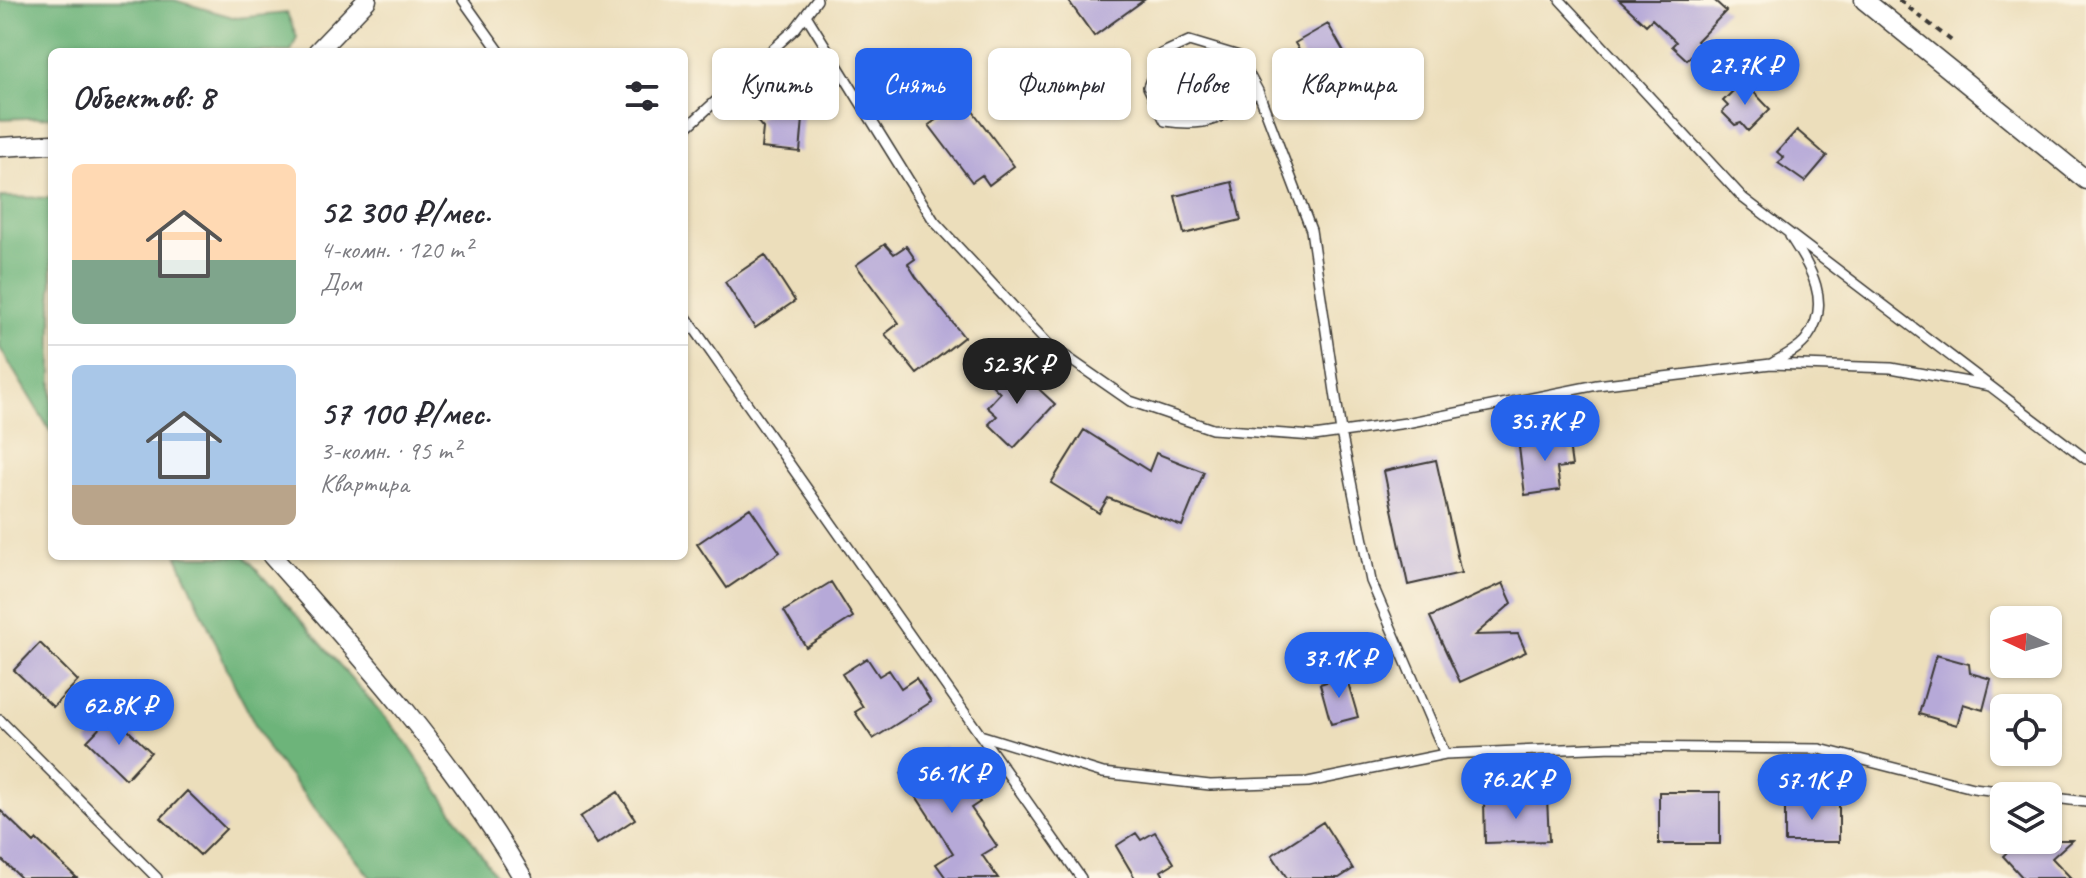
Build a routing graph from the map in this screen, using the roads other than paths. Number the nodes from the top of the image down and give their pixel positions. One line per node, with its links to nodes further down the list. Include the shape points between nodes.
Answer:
1 (367, 0): 7 (street)
2 (463, 0): 8 (lane)
3 (817, 0): 6 (lane)
4 (1560, 0): 14 (lane, via 1743,198)
5 (1864, 0): 13 (street)
6 (806, 15): 10 (lane); 18 (lane, via 934,221 1048,344 1130,401 1212,429 1314,436)
7 (321, 48)
8 (497, 48)
9 (1258, 91): 9 (lane, via 1239,56 1189,41 1161,54 1148,87 1165,121 1196,126 1228,115); 18 (lane, via 1311,230)
10 (688, 126)
11 (48, 144): 12 (street)
12 (0, 147)
13 (2086, 180)
14 (1786, 230): 16 (lane, via 1814,272 1819,309 1806,340); 17 (lane)
15 (688, 320): 22 (lane)
16 (1771, 364): 17 (lane, via 1891,368); 18 (lane, via 1597,385)
17 (1990, 386): 19 (lane)
18 (1341, 432): 23 (lane, via 1371,581)
19 (2086, 459)
20 (276, 560): 28 (street, via 389,688 491,823)
21 (0, 720): 27 (lane)
22 (980, 735): 23 (lane, via 1103,773 1210,785 1308,782); 29 (lane)
23 (1445, 754): 24 (lane, via 1614,747 1820,749)
24 (1990, 790)
25 (2062, 799): 26 (lane)
26 (2086, 802)
27 (157, 878)
28 (523, 878)
29 (1081, 878)

